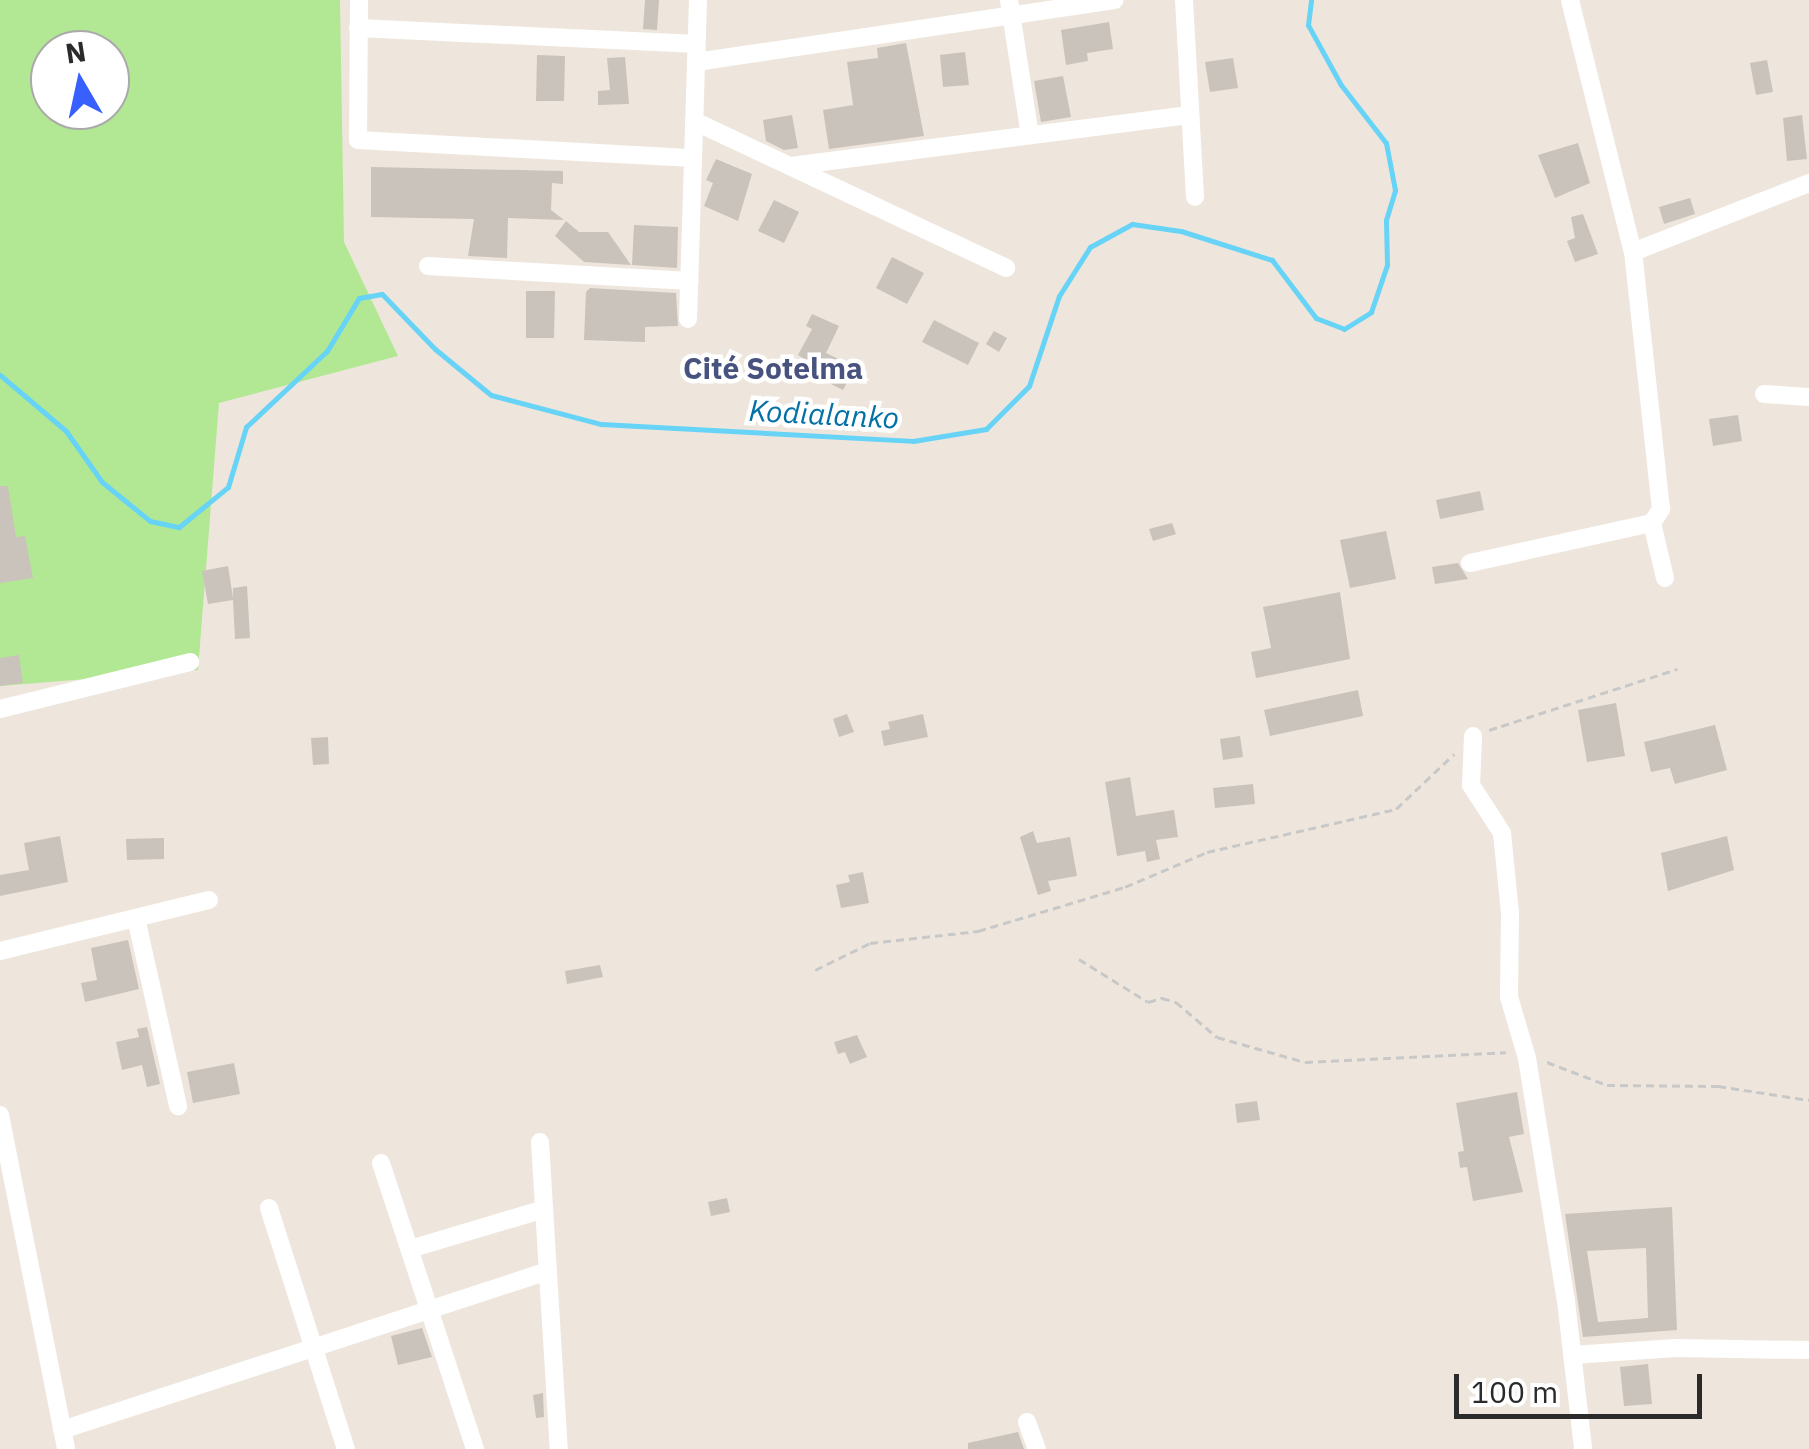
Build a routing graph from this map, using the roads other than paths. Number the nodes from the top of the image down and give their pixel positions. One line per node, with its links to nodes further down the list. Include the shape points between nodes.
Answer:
1 (358, 0): 7 (street)
2 (698, 0): 8 (street)
3 (1114, 0): 6 (street)
4 (1184, 0): 9 (street)
5 (1570, 0): 16 (street)
6 (1010, 8): 8 (street); 11 (street)
7 (358, 28): 8 (street); 12 (street, via 358,140)
8 (696, 53): 10 (street)
9 (1190, 115): 11 (street); 15 (street)
10 (694, 122): 12 (street); 13 (street)
11 (1030, 136): 13 (street)
12 (693, 158): 19 (street)
13 (791, 166): 18 (street)
14 (1809, 183): 16 (street)
15 (1195, 197)
16 (1634, 252): 23 (street, via 1660,509)
17 (428, 266): 19 (street)
18 (1006, 268)
19 (690, 281): 20 (street)
20 (688, 319)
21 (1764, 394): 22 (street)
22 (1809, 397)
23 (1652, 523): 24 (street); 25 (street)
24 (1470, 563)
25 (1665, 578)
26 (190, 662): 27 (street)
27 (0, 709)
28 (1473, 736): 43 (street, via 1471,785 1502,833 1510,913 1508,997 1527,1058)
29 (210, 900): 30 (street)
30 (136, 918): 31 (street); 32 (street)
31 (0, 950)
32 (178, 1106)
33 (0, 1115): 45 (street)
34 (540, 1142): 37 (street)
35 (382, 1163): 38 (street)
36 (269, 1208): 41 (street)
37 (544, 1209): 38 (street); 39 (street)
38 (410, 1250): 40 (street)
39 (548, 1271): 40 (street); 49 (street)
40 (430, 1310): 41 (street); 48 (street)
41 (314, 1347): 45 (street); 47 (street)
42 (1809, 1350): 43 (street)
43 (1572, 1355): 51 (street)
44 (1027, 1422): 50 (street)
45 (62, 1430): 46 (street)
46 (66, 1449)
47 (346, 1449)
48 (475, 1449)
49 (559, 1449)
50 (1036, 1449)
51 (1583, 1449)

